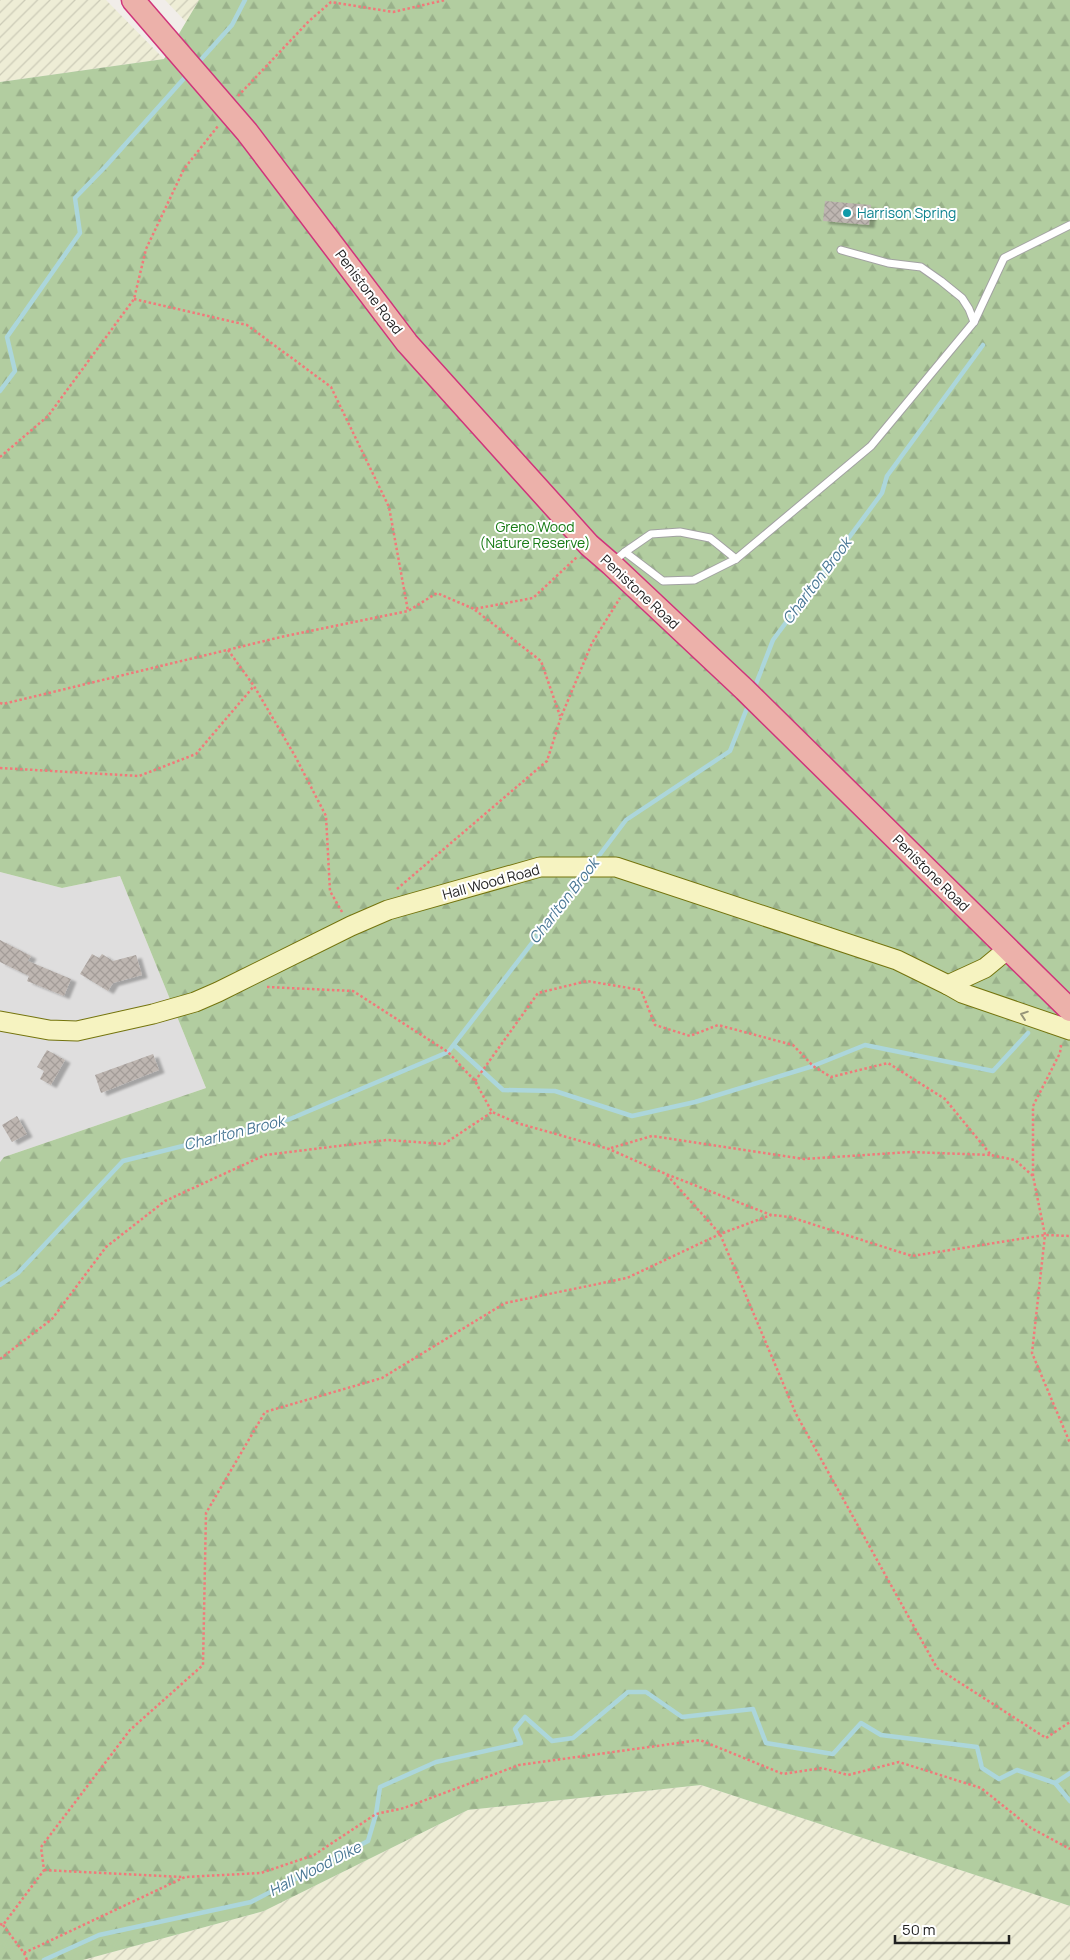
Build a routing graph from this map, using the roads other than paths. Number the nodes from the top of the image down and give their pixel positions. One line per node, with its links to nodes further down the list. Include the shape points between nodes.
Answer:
1 (133, 0): 5 (highway, Penistone Road, via 247,132 407,343 588,545)
2 (1070, 225): 4 (lane, via 1004,258)
3 (841, 250): 4 (lane, via 888,263 921,267 962,298)
4 (974, 322): 6 (lane, via 872,446)
5 (618, 558): 6 (lane, via 663,581 694,580); 6 (lane, via 651,534 680,532 710,538); 7 (highway, Penistone Road, via 629,581)
6 (736, 559)
7 (1008, 948): 8 (main road, via 985,968); 10 (highway, Penistone Road)
8 (948, 985): 9 (main road, Hall Wood Road, via 896,960 616,867 540,867 388,910 195,1002 153,1014 85,1029 49,1030); 10 (main road, Hall Wood Road, one-way to 8, via 962,993)
9 (0, 1021)
10 (1068, 1023)

